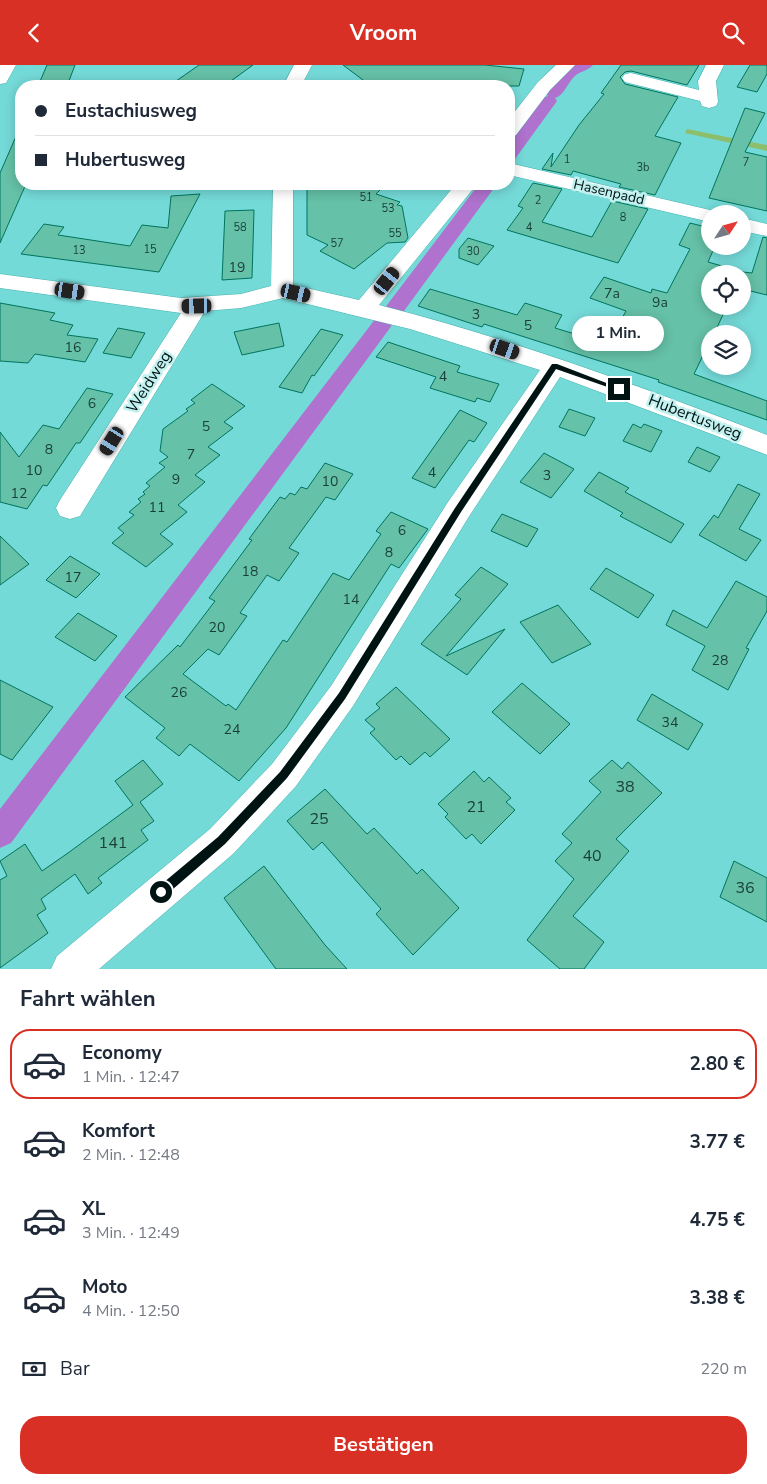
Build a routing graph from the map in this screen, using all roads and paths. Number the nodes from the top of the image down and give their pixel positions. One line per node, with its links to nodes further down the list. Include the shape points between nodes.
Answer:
1 (7, 65): 6 (street)
2 (303, 65): 7 (street)
3 (566, 65): 8 (street, via 544,86)
4 (715, 65): 5 (street, via 707,81 709,100)
5 (631, 78)
6 (0, 79)
7 (295, 80)
8 (515, 123)
9 (515, 170): 12 (street, Hasenpadd)
10 (283, 190): 16 (street)
11 (462, 190): 18 (street)
12 (701, 214)
13 (751, 226): 14 (street)
14 (767, 230)
15 (0, 281): 17 (street, via 164,305)
16 (282, 290): 17 (street, via 255,298); 18 (street, Hubertusweg)
17 (197, 306): 21 (street, Weidweg)
18 (364, 309): 19 (street, Hubertusweg)
19 (555, 365): 20 (street, Hubertusweg); 22 (street, via 458,510 342,696 284,775 222,841)
20 (767, 445)
21 (70, 508)
22 (70, 969)

